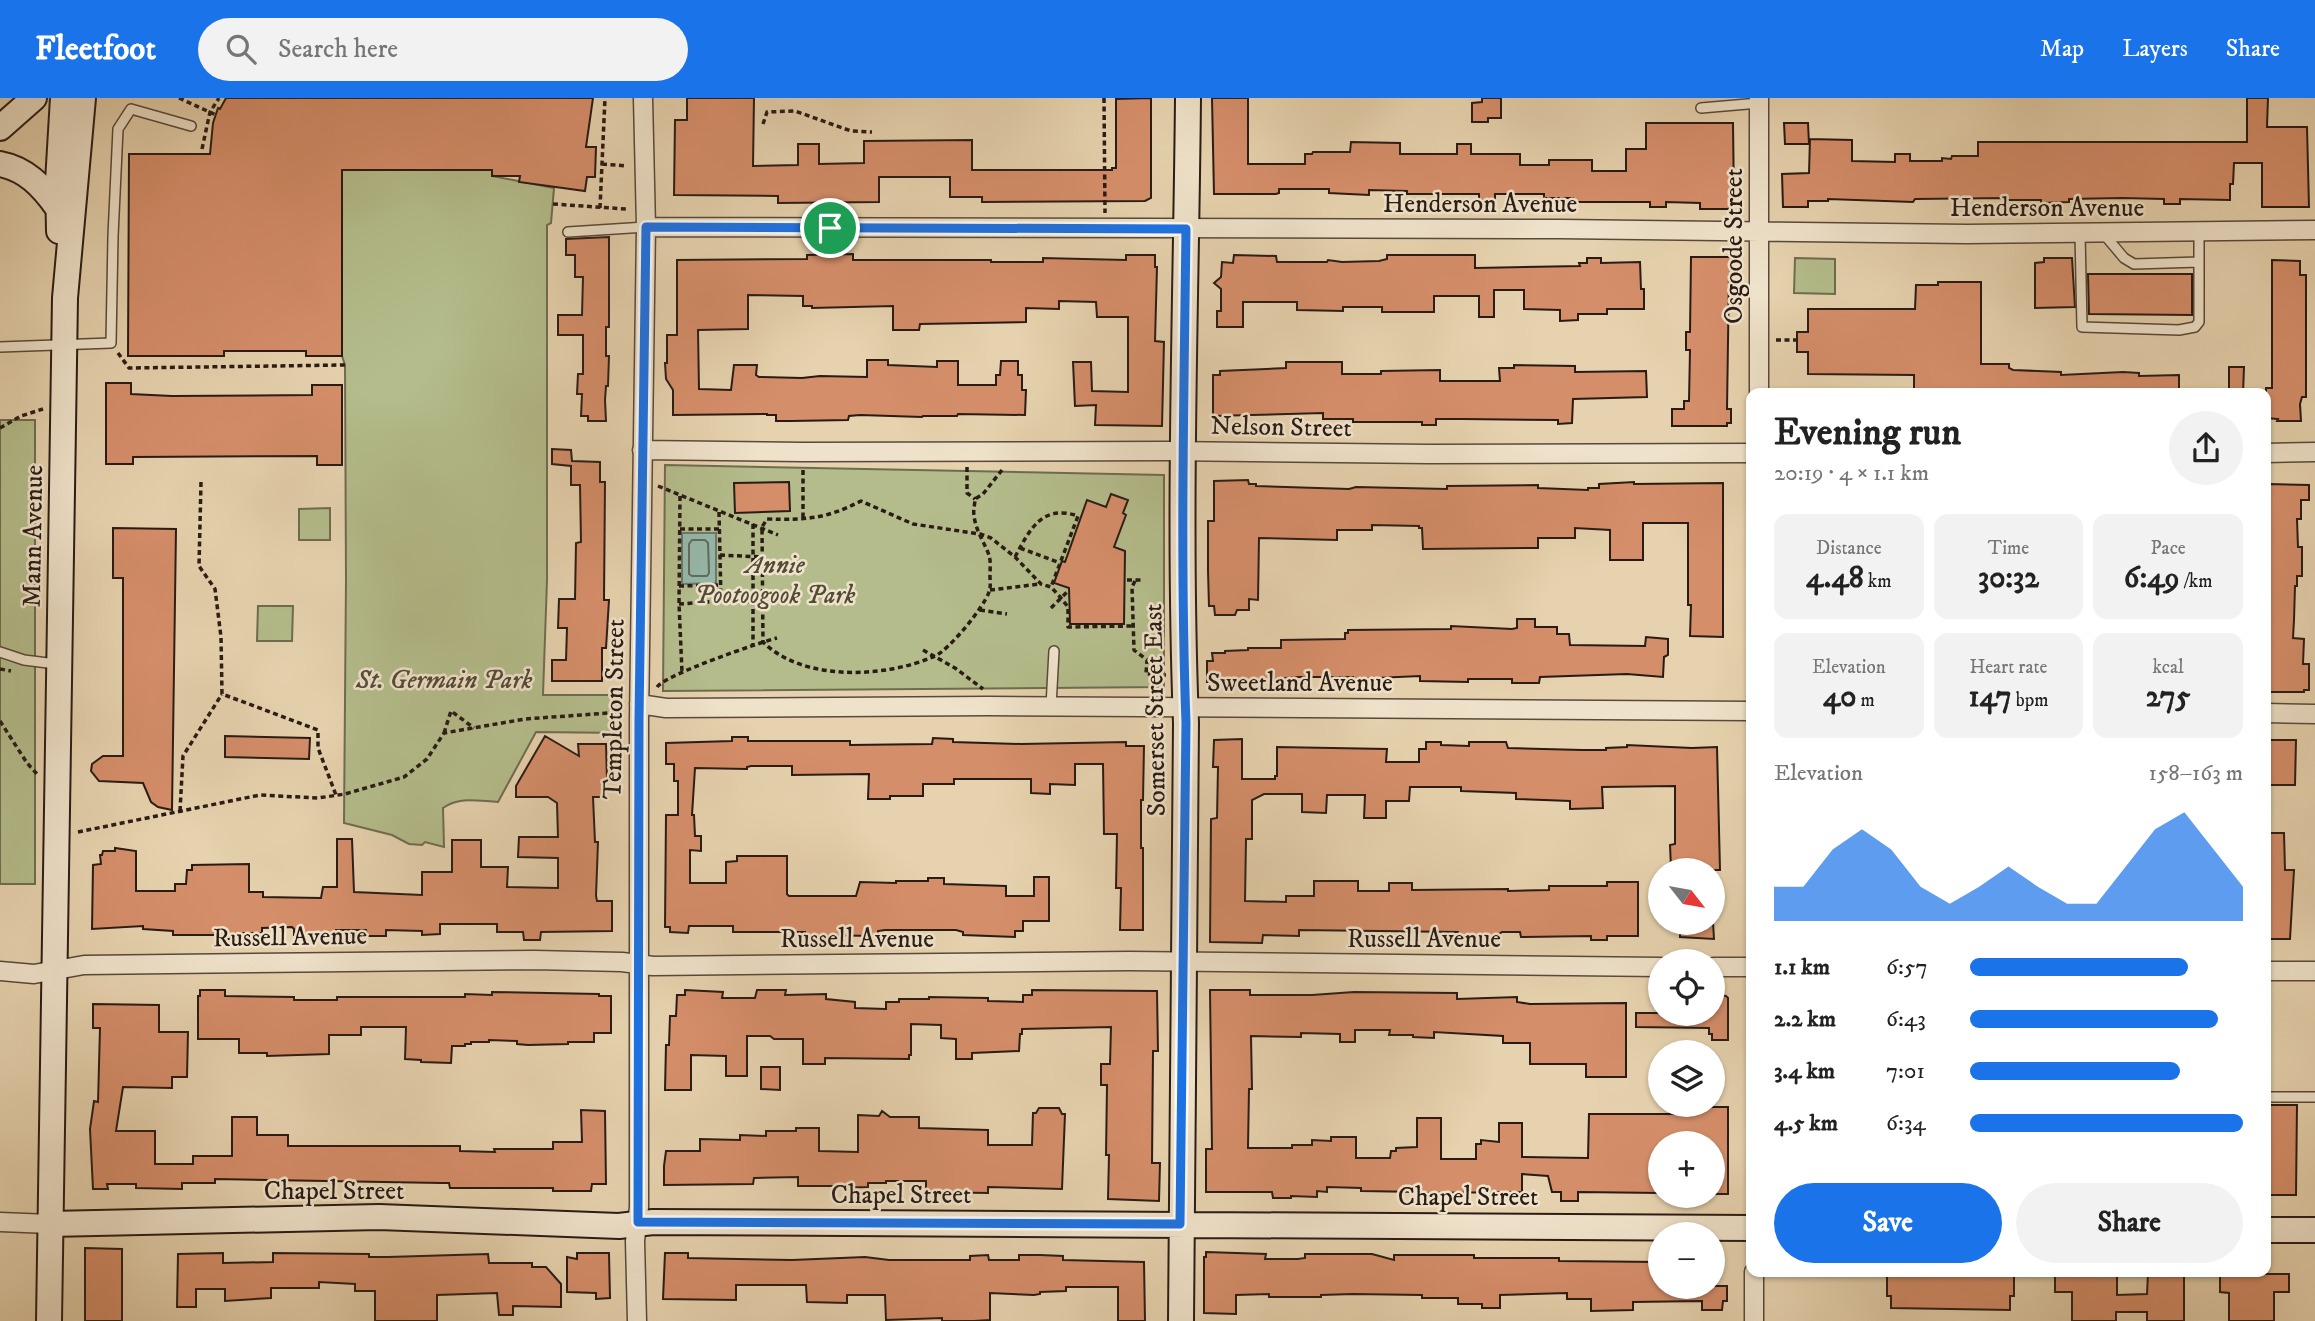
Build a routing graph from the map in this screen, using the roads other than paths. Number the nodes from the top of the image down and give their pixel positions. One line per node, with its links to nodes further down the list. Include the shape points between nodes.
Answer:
1 (34, 98): 9 (street)
2 (63, 98): 11 (street, Mann Avenue)
3 (83, 98): 21 (street, Mann Avenue)
4 (643, 98): 12 (street, Templeton Street)
5 (1188, 98): 13 (street, Somerset Street East)
6 (1759, 101): 7 (lane); 17 (street, Osgoode Street)
7 (1701, 108)
8 (191, 126): 22 (lane, via 131,109 118,129 111,343)
9 (0, 128)
10 (0, 164): 11 (street, via 39,183)
11 (57, 207): 21 (street, Mann Avenue)
12 (646, 227): 13 (street, Henderson Avenue); 15 (lane); 25 (street, Templeton Street)
13 (1186, 229): 17 (street, Henderson Avenue); 26 (street, Somerset Street East)
14 (2315, 230): 16 (street, Henderson Avenue)
15 (568, 232)
16 (2199, 232): 19 (street, Henderson Avenue); 20 (lane)
17 (1759, 233): 18 (street, Henderson Avenue); 24 (street, Osgoode Street)
18 (2080, 233): 19 (street, Henderson Avenue); 20 (lane, via 2082,327 2195,327 2199,322)
19 (2103, 233): 20 (lane, via 2134,264)
20 (2199, 262)
21 (65, 298): 22 (street, Mann Avenue)
22 (65, 346): 23 (lane); 32 (street, Mann Avenue)
23 (0, 347)
24 (1759, 388)
25 (642, 450): 26 (street, Nelson Street); 34 (street, Templeton Street)
26 (1183, 451): 28 (street, Nelson Street); 35 (street, Somerset Street East)
27 (2315, 452): 29 (street)
28 (1746, 453)
29 (2271, 453)
30 (1054, 651): 33 (lane)
31 (0, 652): 32 (lane)
32 (59, 664): 44 (street, Mann Avenue)
33 (1051, 706): 34 (street, Sweetland Avenue); 35 (street, Sweetland Avenue)
34 (632, 708): 40 (street, Templeton Street)
35 (1185, 708): 36 (street, Sweetland Avenue); 39 (street, Somerset Street East)
36 (1746, 711)
37 (2271, 713): 38 (street)
38 (2315, 714)
39 (1183, 962): 40 (street, Russell Avenue); 41 (street, Russell Avenue); 53 (street, Somerset Street East)
40 (638, 964): 44 (street, Russell Avenue, via 534,960); 51 (street, Templeton Street)
41 (1648, 967)
42 (1725, 967): 43 (street)
43 (1746, 967)
44 (54, 969): 45 (street, Russell Avenue, via 34,974); 52 (street, Mann Avenue)
45 (0, 971)
46 (2271, 971): 47 (street)
47 (2315, 971)
48 (2271, 1097): 49 (lane)
49 (2315, 1097)
50 (0, 1222): 52 (street)
51 (638, 1222): 52 (street, Chapel Street, via 619,1226 379,1217); 53 (street, Chapel Street); 59 (street, Templeton Street)
52 (50, 1224): 58 (street, Mann Avenue)
53 (1180, 1224): 54 (street, Chapel Street); 60 (street, Somerset Street East)
54 (1746, 1228)
55 (2271, 1230): 56 (street)
56 (2315, 1230)
57 (1754, 1277): 61 (street)
58 (49, 1321)
59 (637, 1321)
60 (1181, 1321)
61 (1754, 1321)

